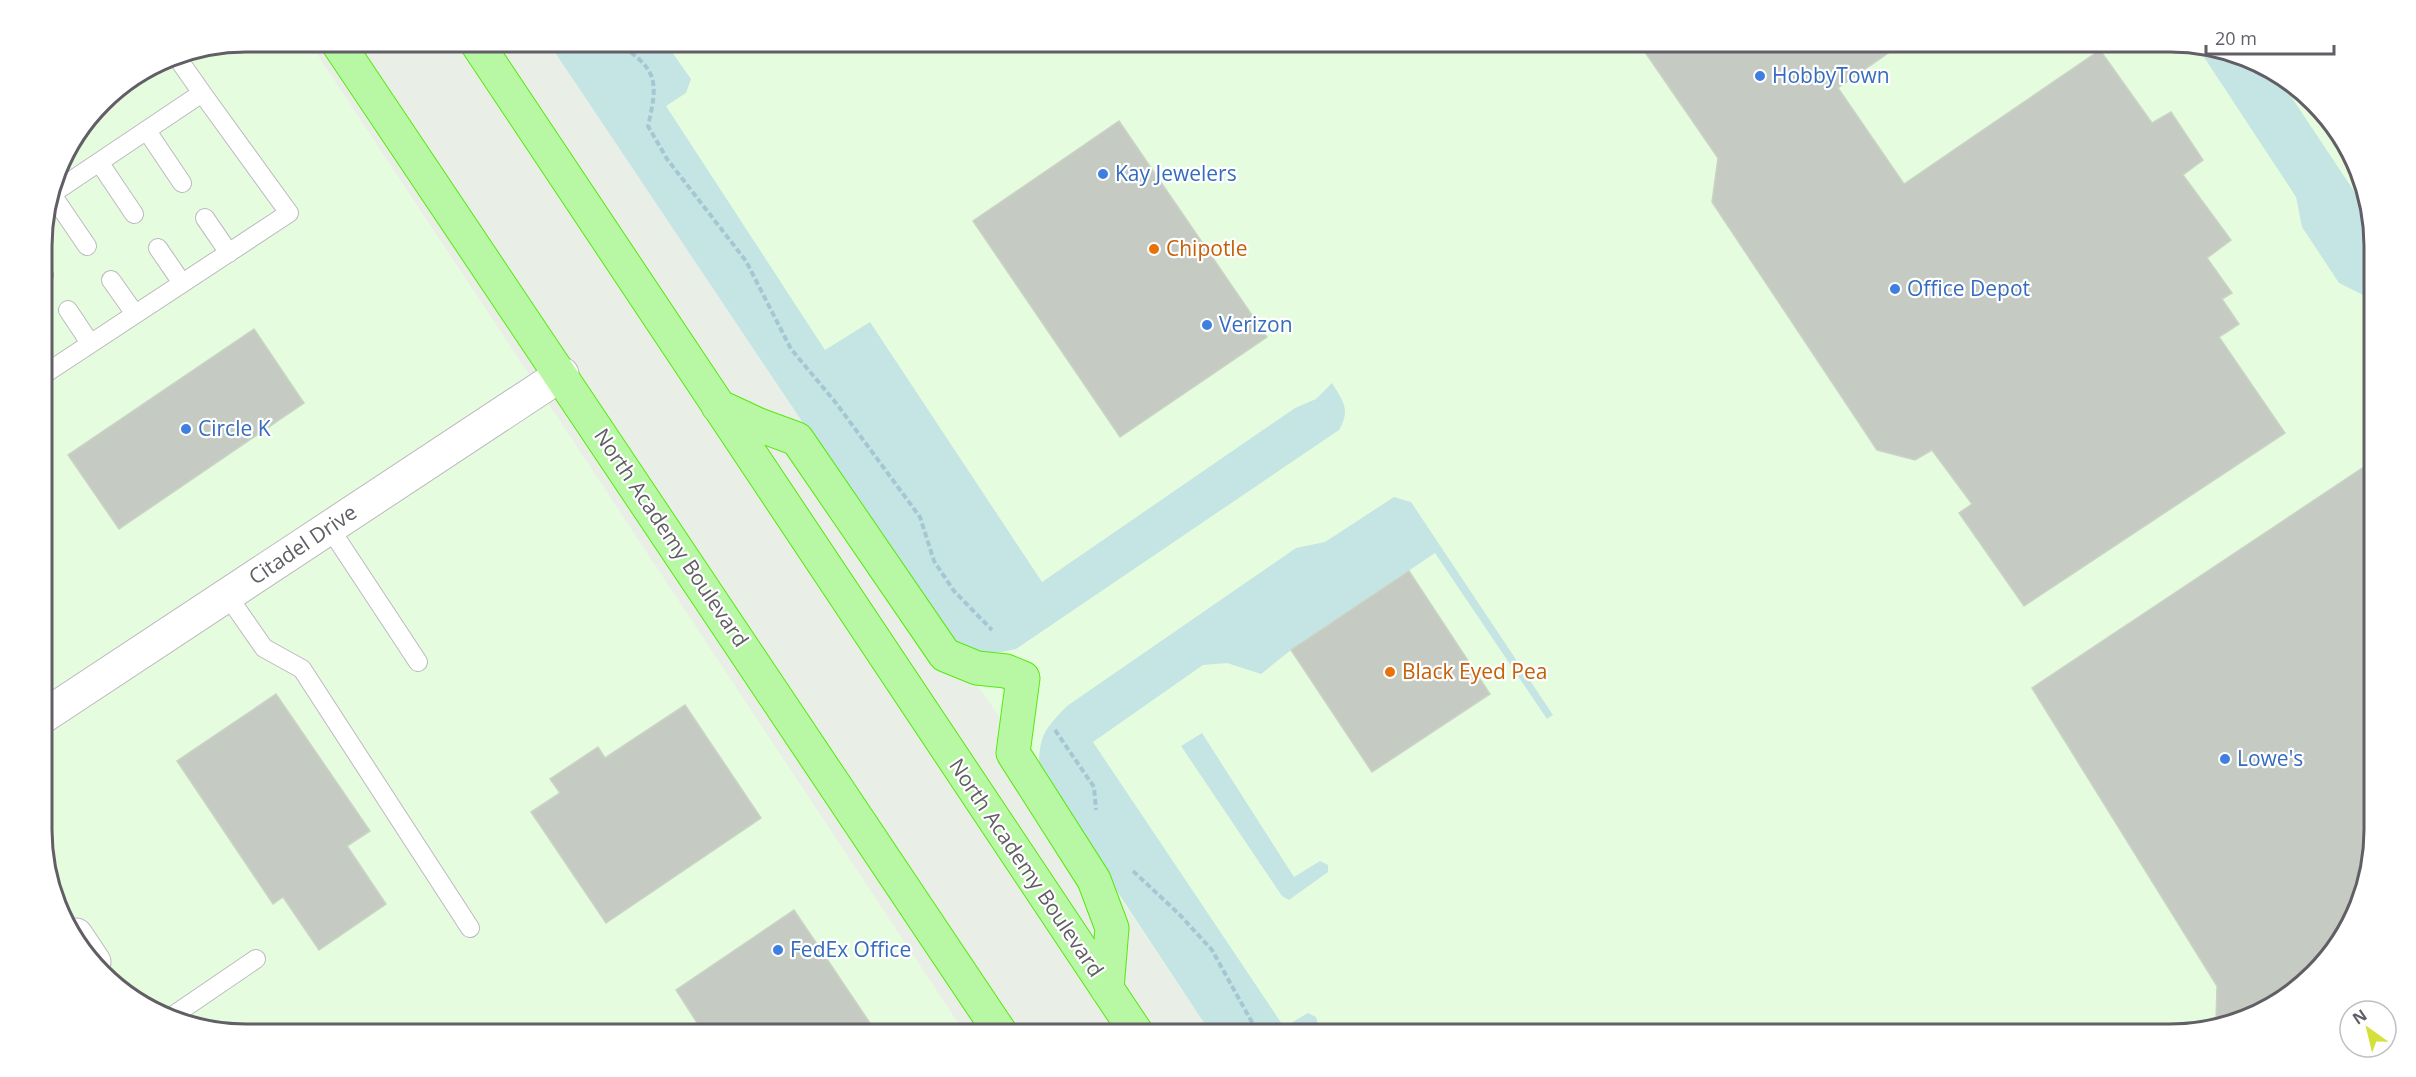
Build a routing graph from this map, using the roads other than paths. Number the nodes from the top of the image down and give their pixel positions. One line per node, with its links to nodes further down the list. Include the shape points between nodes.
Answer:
1 (344, 52): 21 (highway, North Academy Boulevard)
2 (483, 52): 22 (highway, North Academy Boulevard)
3 (182, 64): 4 (lane)
4 (202, 93): 5 (lane); 14 (lane, via 289,213)
5 (147, 130): 6 (lane); 7 (lane)
6 (99, 162): 8 (lane); 10 (lane)
7 (182, 183)
8 (62, 188)
9 (58, 202): 12 (lane)
10 (134, 214)
11 (205, 218): 14 (lane)
12 (87, 246)
13 (158, 248): 16 (lane)
14 (229, 252): 16 (lane)
15 (111, 280): 18 (lane)
16 (182, 283): 18 (lane)
17 (68, 310): 19 (lane)
18 (135, 314): 19 (lane)
19 (90, 343): 20 (lane)
20 (53, 368)
21 (562, 374): 23 (street, Citadel Drive); 31 (highway, North Academy Boulevard)
22 (716, 405): 29 (highway, North Academy Boulevard); 29 (highway, via 797,439 945,655 977,668 1006,671 1023,678 1013,753 1094,880 1112,928)
23 (329, 527): 24 (street, Citadel Drive); 25 (lane)
24 (227, 595): 26 (street, Citadel Drive); 27 (lane, via 264,648 302,669)
25 (418, 662)
26 (52, 711)
27 (470, 928)
28 (256, 959): 30 (lane)
29 (1107, 989): 32 (highway, North Academy Boulevard)
30 (178, 1012)
31 (995, 1024)
32 (1131, 1024)

